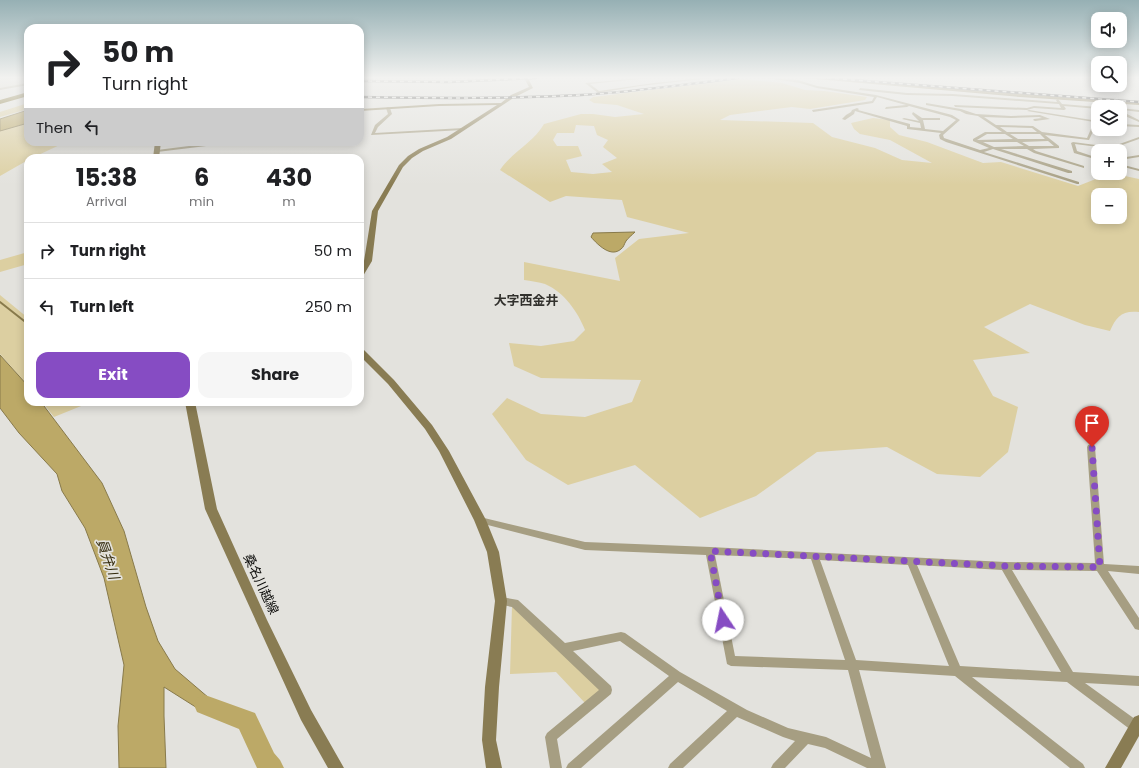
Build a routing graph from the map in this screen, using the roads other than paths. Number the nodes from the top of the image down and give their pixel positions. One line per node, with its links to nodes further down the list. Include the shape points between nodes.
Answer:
1 (390, 114): 23 (street, via 376,126 372,134)
2 (487, 114): 23 (street)
3 (851, 114): 13 (street)
4 (869, 114): 24 (street, via 909,125 908,128)
5 (943, 114): 25 (street, via 958,120)
6 (971, 114): 10 (street)
7 (1036, 114): 12 (street)
8 (1052, 114): 17 (street)
9 (926, 115): 18 (street, via 914,114)
10 (978, 115): 12 (street); 21 (street)
11 (1127, 115): 19 (street)
12 (1040, 116): 16 (street, via 1048,119)
13 (844, 119)
14 (904, 119): 18 (street)
15 (939, 119): 18 (street)
16 (1024, 120)
17 (1091, 120)
18 (921, 121): 24 (street)
19 (1139, 121)
20 (1127, 125): 22 (street)
21 (995, 126): 26 (street, via 1029,126); 27 (street)
22 (1139, 126)
23 (463, 129): 55 (street, via 421,150 401,166 375,211 368,261)
24 (923, 130): 25 (street)
25 (944, 132): 40 (street, via 941,137 946,141)
26 (1040, 132): 27 (street); 28 (street, via 1088,139); 31 (street)
27 (1006, 133): 30 (street); 32 (street, via 986,133 974,140)
28 (1091, 133)
29 (1139, 138): 33 (street)
30 (1018, 140): 31 (street); 32 (street); 38 (street)
31 (1049, 140): 38 (street, via 1058,147)
32 (977, 141): 37 (street)
33 (1123, 144)
34 (1091, 145): 42 (street, via 1073,143 1075,152)
35 (158, 146): 39 (street)
36 (199, 146): 39 (street)
37 (993, 148): 38 (street); 40 (street); 46 (street)
38 (1029, 148): 43 (street)
39 (157, 151): 41 (street)
40 (979, 152): 47 (street)
41 (157, 154)
42 (1089, 156)
43 (1046, 157): 46 (street); 48 (street)
44 (1138, 157): 45 (street)
45 (1127, 159)
46 (1034, 161): 47 (street); 52 (street)
47 (1021, 166): 53 (street)
48 (1076, 166): 50 (street); 52 (street, via 1082,167)
49 (1127, 167): 51 (street)
50 (1087, 168)
51 (1139, 170)
52 (1070, 172): 53 (street)
53 (1057, 177): 54 (street)
54 (1077, 183)
55 (364, 268)
56 (364, 354): 59 (street, via 429,427)
57 (191, 406): 77 (street, 桑名川越線, via 211,509 303,708)
58 (1092, 447): 64 (street)
59 (480, 520): 60 (street, via 585,546); 66 (street, via 493,552)
60 (710, 551): 61 (street); 69 (street, via 731,661)
61 (814, 556): 62 (street); 69 (street)
62 (911, 561): 63 (street); 70 (street)
63 (1005, 566): 64 (street); 72 (street)
64 (1100, 567): 65 (street); 67 (street)
65 (1139, 570)
66 (500, 601): 68 (street, via 515,603); 78 (street, via 489,740)
67 (1139, 626)
68 (564, 648): 71 (street, via 621,636); 79 (street, via 607,690 551,737)
69 (852, 665): 70 (street); 83 (street)
70 (956, 670): 72 (street); 84 (street)
71 (678, 676): 74 (street); 80 (street)
72 (1070, 678): 73 (street); 75 (street)
73 (1139, 681)
74 (736, 710): 76 (street, via 787,733); 81 (street)
75 (1138, 726): 85 (street)
76 (806, 738): 82 (street); 83 (street, via 826,742)
77 (336, 768)
78 (494, 768)
79 (556, 768)
80 (572, 768)
81 (674, 768)
82 (777, 768)
83 (879, 768)
84 (1079, 768)
85 (1113, 768)

